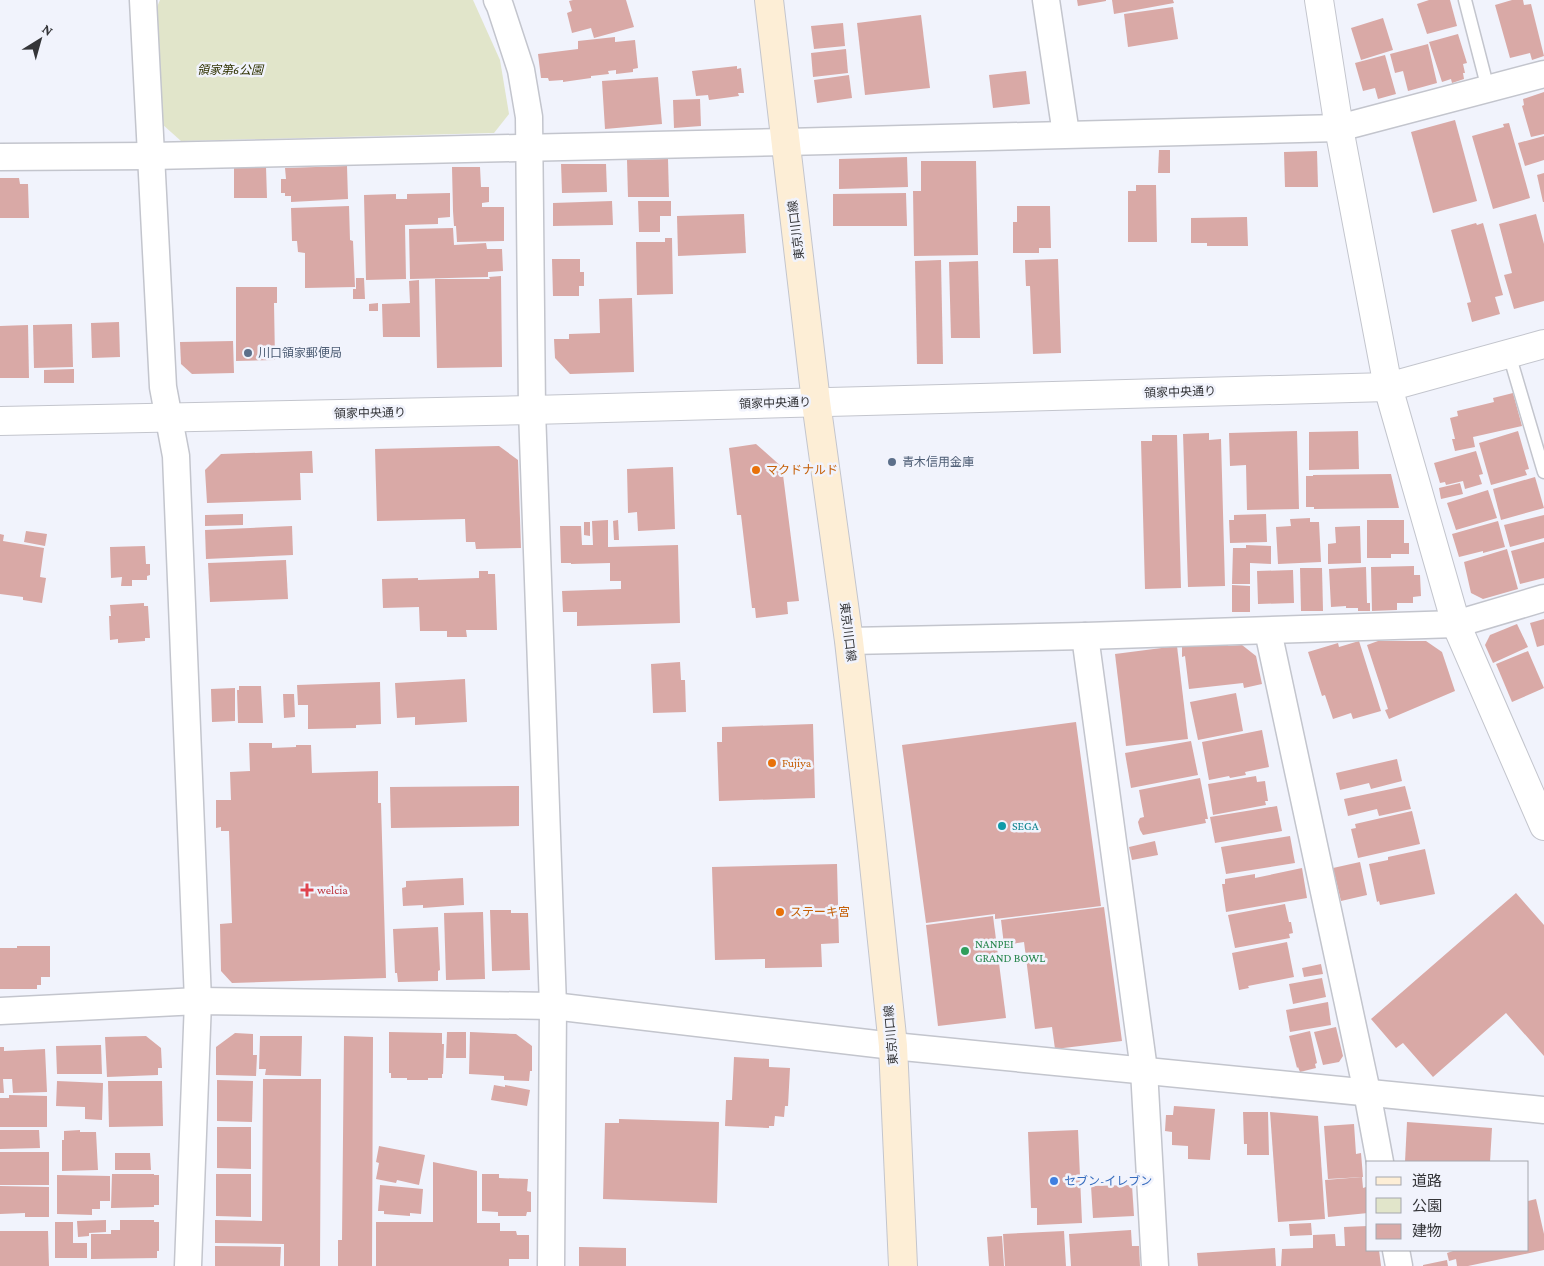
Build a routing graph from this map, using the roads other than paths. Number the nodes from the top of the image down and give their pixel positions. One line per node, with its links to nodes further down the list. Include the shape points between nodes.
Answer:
1 (143, 0): 13 (street)
2 (497, 0): 12 (street, via 521,70 529,117)
3 (769, 0): 11 (main road, 東京川口線)
4 (1046, 0): 10 (street)
5 (1319, 0): 9 (street)
6 (1465, 0): 8 (lane)
7 (1544, 74): 8 (street)
8 (1488, 89): 9 (street)
9 (1340, 128): 10 (street); 17 (street)
10 (1066, 134): 11 (street)
11 (786, 142): 12 (street); 18 (main road, 東京川口線)
12 (529, 147): 13 (street); 19 (street)
13 (151, 156): 14 (street); 20 (street, via 162,387)
14 (0, 157)
15 (1544, 344): 16 (street, 領家中央通り)
16 (1509, 354): 17 (street, 領家中央通り); 22 (lane)
17 (1388, 387): 18 (street, 領家中央通り); 24 (street)
18 (816, 402): 19 (street, 領家中央通り); 27 (main road, 東京川口線)
19 (532, 410): 20 (street, 領家中央通り); 30 (street)
20 (169, 416): 21 (street, 領家中央通り); 29 (street, via 176,456)
21 (0, 421)
22 (1544, 472)
23 (1544, 598): 24 (street)
24 (1456, 624): 25 (street); 28 (street)
25 (1268, 631): 26 (street); 34 (street)
26 (1085, 636): 27 (street); 33 (street)
27 (849, 641): 32 (main road, 東京川口線)
28 (1544, 826)
29 (198, 1001): 30 (street); 31 (street); 38 (street)
30 (553, 1006): 32 (street); 39 (street)
31 (0, 1011)
32 (893, 1046): 33 (street); 40 (main road, 東京川口線)
33 (1144, 1070): 34 (street); 41 (street)
34 (1367, 1092): 35 (street); 36 (street)
35 (1544, 1110)
36 (1380, 1161)
37 (1396, 1251): 42 (street)
38 (188, 1266)
39 (551, 1266)
40 (902, 1266)
41 (1155, 1266)
42 (1399, 1266)

